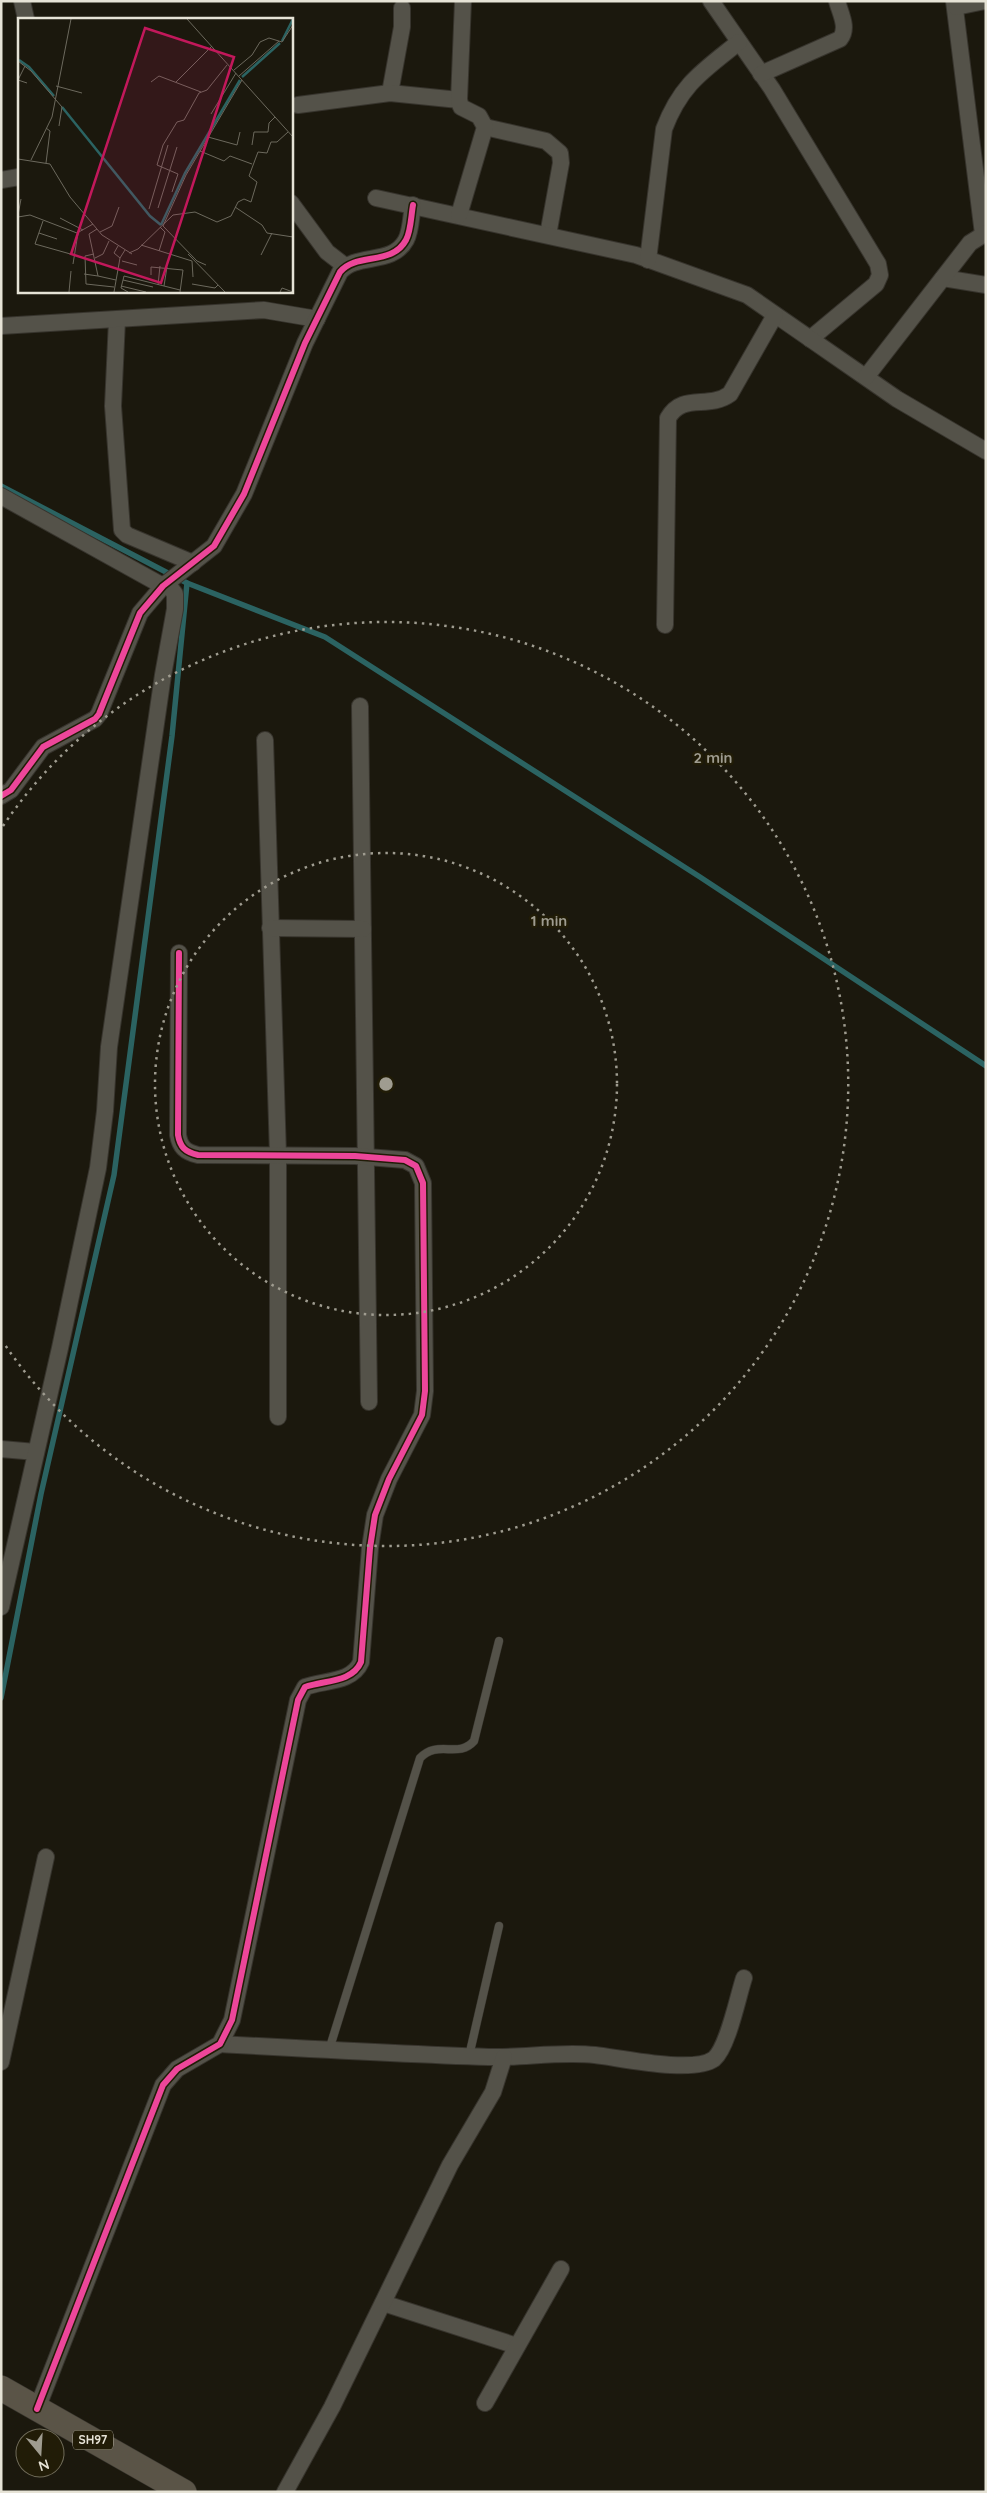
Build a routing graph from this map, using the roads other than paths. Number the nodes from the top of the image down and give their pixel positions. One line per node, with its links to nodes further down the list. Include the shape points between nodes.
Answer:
1 (22, 1): 8 (street)
2 (463, 1): 12 (street)
3 (711, 1): 9 (street)
4 (837, 1): 10 (street, via 845,28 840,39)
5 (985, 1): 6 (street)
6 (955, 4): 21 (street)
7 (402, 8): 11 (street, via 402,27)
8 (26, 18)
9 (739, 42): 10 (street); 23 (street, via 690,82 670,111 664,129)
10 (761, 74): 31 (street, via 878,264 880,275 876,284)
11 (390, 93): 12 (street); 13 (street)
12 (459, 100): 14 (street, via 460,107 479,116)
13 (298, 105)
14 (485, 127): 20 (street); 22 (street, via 546,141 560,153)
15 (18, 177): 16 (street)
16 (1, 180)
17 (376, 198): 19 (street)
18 (292, 204): 24 (street, via 327,252)
19 (413, 205): 20 (street); 24 (street, via 406,240 399,248 388,256)
20 (459, 214): 22 (street)
21 (984, 234): 25 (street, via 970,243)
22 (548, 235): 23 (street)
23 (648, 260): 27 (street, via 747,296)
24 (345, 266): 28 (street)
25 (943, 278): 26 (street); 32 (street)
26 (986, 286)
27 (775, 315): 31 (street); 37 (street, via 730,394 722,400 682,403 668,418)
28 (317, 319): 29 (street, via 264,310); 35 (street, via 244,494 214,546)
29 (117, 320): 30 (street); 35 (street, via 113,406 122,530)
30 (1, 326)
31 (810, 339): 32 (street)
32 (866, 377): 33 (street)
33 (986, 452)
34 (1, 496): 36 (street)
35 (188, 566): 36 (street)
36 (167, 583): 40 (street, via 140,613 100,714 43,746 11,790); 49 (street, via 175,594 175,609 109,1047 98,1168)
37 (665, 625)
38 (360, 706): 42 (street)
39 (265, 740): 41 (street)
40 (1, 796)
41 (270, 928): 42 (street); 44 (street)
42 (363, 929): 45 (street)
43 (179, 953): 44 (street, via 180,1144 198,1155)
44 (278, 1154): 45 (street); 47 (street)
45 (365, 1157): 46 (street); 55 (street, via 404,1160 416,1166 423,1183 425,1391 422,1415 389,1479 375,1515 358,1670 348,1676 305,1687 298,1700 232,2020)
46 (369, 1402)
47 (278, 1418)
48 (1, 1448): 49 (street)
49 (36, 1452): 50 (street)
50 (1, 1607)
51 (499, 1641): 56 (lane, via 474,1741 463,1750 427,1750 420,1758)
52 (46, 1857): 59 (street)
53 (499, 1926): 57 (lane)
54 (744, 1978): 58 (street, via 724,2043 715,2058 706,2063 684,2066 591,2055)
55 (220, 2044): 56 (street); 65 (street, via 177,2069 163,2085)
56 (329, 2050): 57 (street)
57 (469, 2056): 58 (street)
58 (504, 2057): 61 (street, via 493,2092 450,2166)
59 (1, 2062)
60 (561, 2269): 62 (street)
61 (383, 2303): 62 (street); 67 (street, via 332,2407)
62 (517, 2346): 64 (street)
63 (1, 2388): 65 (main road, SH97)
64 (485, 2403)
65 (37, 2409): 66 (main road, SH97)
66 (184, 2492)
67 (285, 2492)

